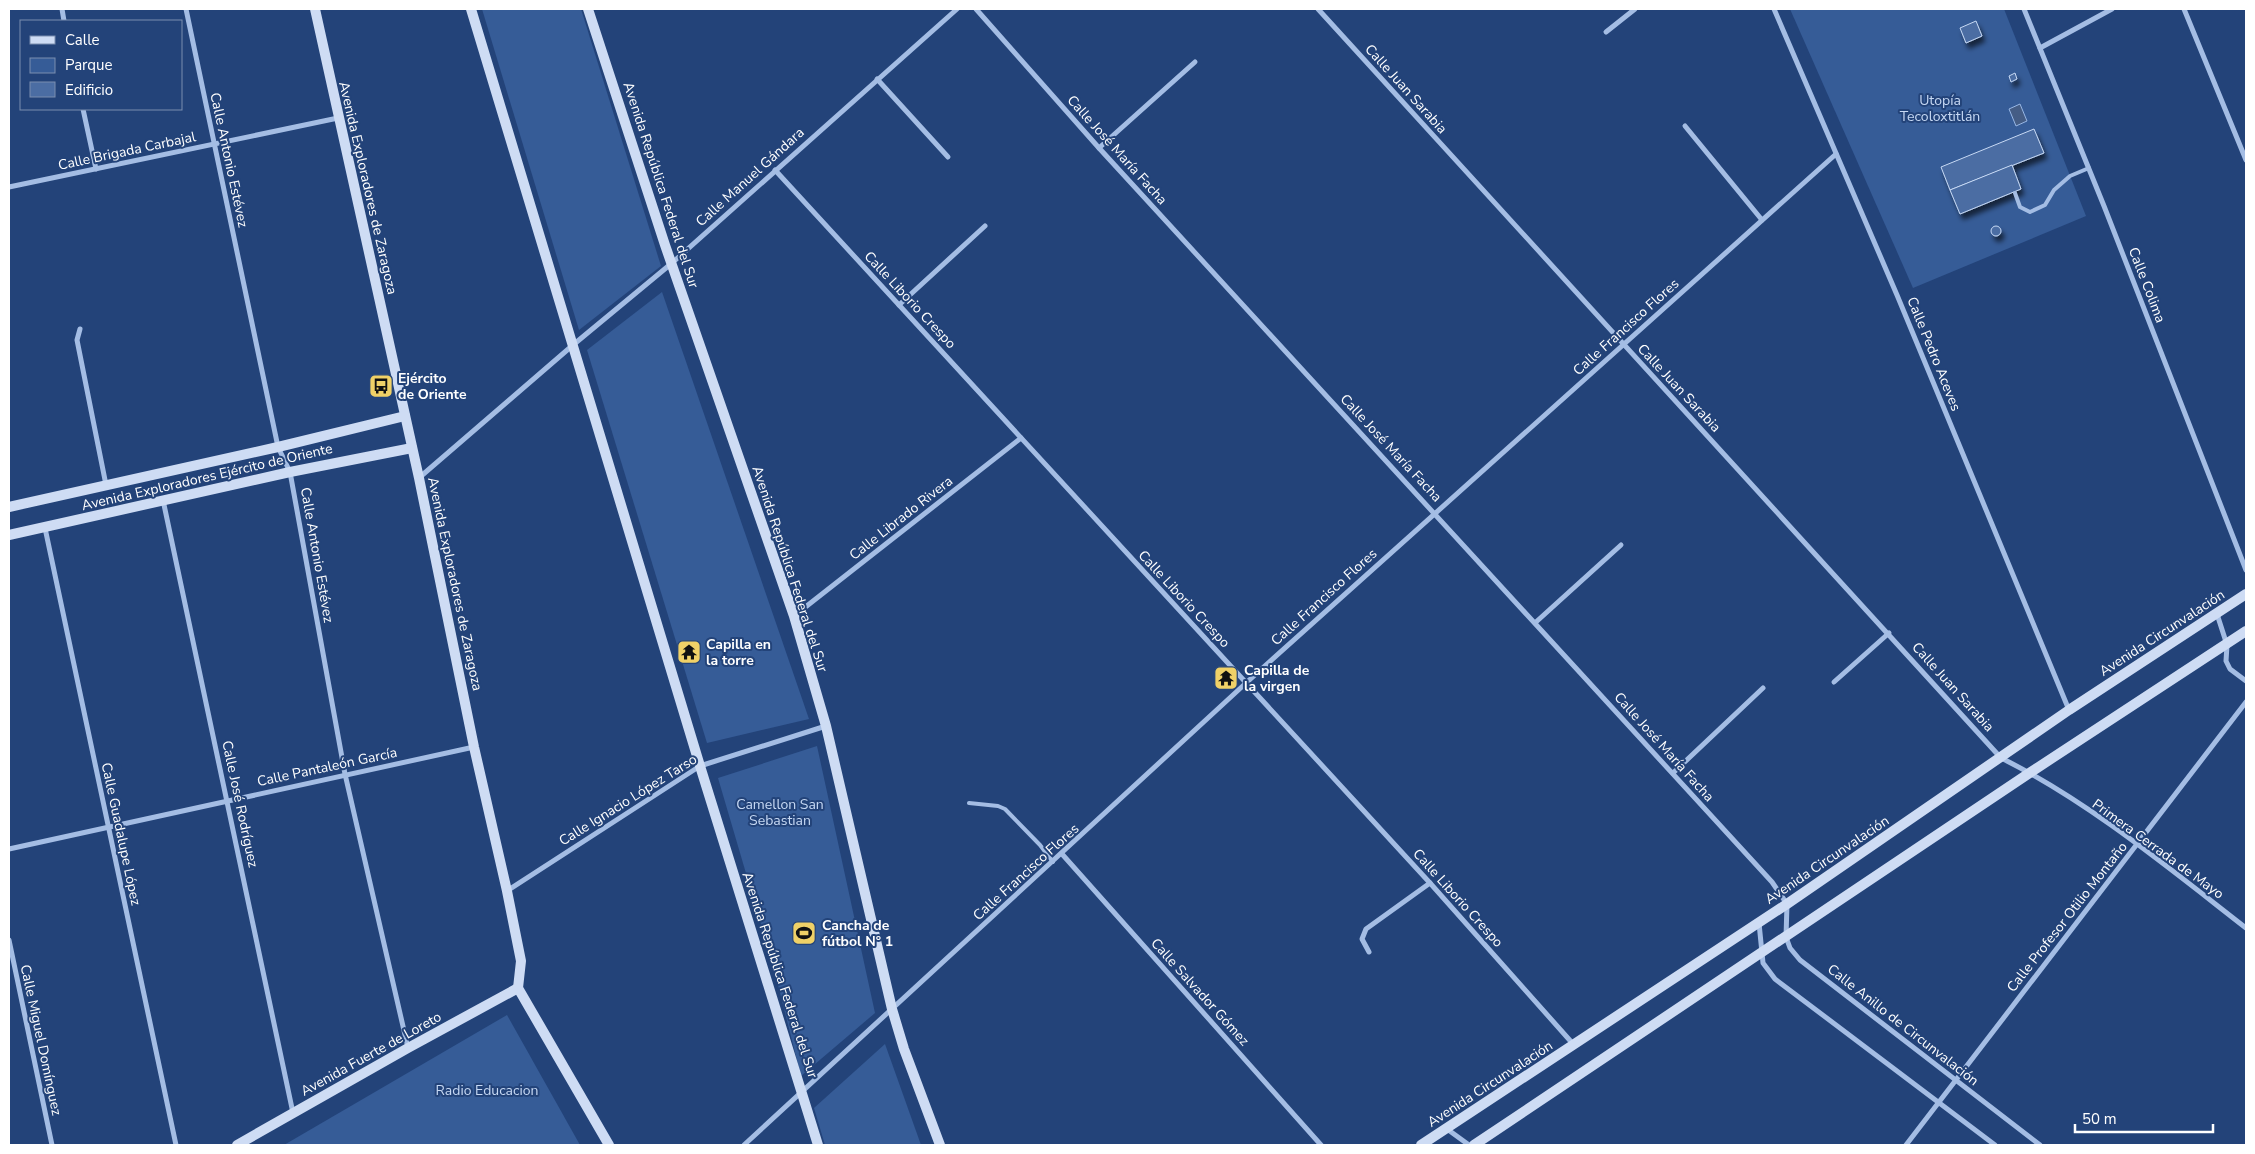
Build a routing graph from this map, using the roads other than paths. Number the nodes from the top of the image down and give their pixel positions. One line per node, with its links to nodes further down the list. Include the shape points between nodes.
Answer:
1 (186, 9): 20 (street, Calle Antonio Estévez)
2 (315, 9): 18 (street, Avenida Exploradores de Zaragoza)
3 (471, 9): 36 (street, Avenida República Federal del Sur)
4 (588, 9): 32 (street, Avenida República Federal del Sur)
5 (957, 9): 16 (street, Calle Manuel Gándara)
6 (976, 9): 21 (street, Calle José María Facha)
7 (1318, 9): 35 (street, Calle Juan Sarabia)
8 (1635, 9): 13 (street)
9 (1774, 9): 22 (street, Calle Pedro Aceves)
10 (2024, 9): 14 (street, Calle Colima)
11 (2112, 9): 14 (street)
12 (2184, 9): 24 (street)
13 (1606, 32)
14 (2040, 48): 25 (street, Calle Colima)
15 (1195, 62): 21 (street)
16 (877, 79): 23 (street); 27 (street, Calle Manuel Gándara)
17 (83, 110): 26 (street)
18 (338, 118): 20 (street, Calle Brigada Carbajal); 37 (street, Avenida Exploradores de Zaragoza)
19 (1685, 126): 30 (street)
20 (214, 145): 26 (street, Calle Brigada Carbajal); 39 (street, Calle Antonio Estévez)
21 (1099, 148): 46 (street, Calle José María Facha)
22 (1836, 154): 30 (street, Calle Francisco Flores); 63 (street, Calle Pedro Aceves)
23 (948, 157)
24 (2246, 160)
25 (2089, 168): 29 (lane, via 2070,176 2054,190 2045,205 2030,212 2020,207); 50 (street, Calle Colima)
26 (96, 169): 28 (street, Calle Brigada Carbajal)
27 (775, 170): 32 (street, Calle Manuel Gándara); 33 (street, Calle Liborio Crespo)
28 (9, 187)
29 (2015, 193)
30 (1762, 220): 35 (street, Calle Francisco Flores)
31 (986, 226): 33 (street)
32 (672, 263): 36 (street, Calle Manuel Gándara); 53 (street, Avenida República Federal del Sur)
33 (899, 305): 38 (street, Calle Liborio Crespo)
34 (80, 329): 43 (street, via 77,340)
35 (1623, 344): 46 (street, Calle Francisco Flores); 56 (street, Calle Juan Sarabia)
36 (573, 345): 42 (street, Calle Manuel Gándara); 67 (street, Avenida República Federal del Sur)
37 (405, 416): 39 (street, Avenida Exploradores Ejército de Oriente); 40 (street, Avenida Exploradores de Zaragoza)
38 (1021, 438): 53 (street, Calle Librado Rivera); 60 (street, Calle Liborio Crespo)
39 (278, 447): 41 (street, Calle Antonio Estévez); 43 (street, Avenida Exploradores Ejército de Oriente)
40 (412, 448): 41 (street, Avenida Exploradores Ejército de Oriente); 42 (street, Avenida Exploradores de Zaragoza)
41 (290, 472): 44 (street, Avenida Exploradores Ejército de Oriente); 70 (street, Calle Antonio Estévez)
42 (420, 478): 65 (street, Avenida Exploradores de Zaragoza)
43 (106, 485): 45 (street, Avenida Exploradores Ejército de Oriente)
44 (163, 500): 47 (street, Avenida Exploradores Ejército de Oriente); 71 (street, Calle José Rodríguez)
45 (9, 507)
46 (1434, 512): 54 (street, Calle José María Facha); 60 (street, Calle Francisco Flores)
47 (45, 528): 48 (street, Avenida Exploradores Ejército de Oriente); 73 (street, Calle Guadalupe López)
48 (9, 535)
49 (1621, 544): 54 (street)
50 (2246, 570)
51 (2246, 594): 52 (street, Avenida Circunvalación)
52 (2217, 614): 57 (street); 63 (street, Avenida Circunvalación)
53 (794, 616): 64 (street, Avenida República Federal del Sur)
54 (1536, 622): 69 (street, Calle José María Facha)
55 (2246, 631): 57 (street)
56 (1890, 633): 59 (street); 66 (street, Calle Juan Sarabia)
57 (2227, 645): 58 (street, via 2226,661 2230,669); 68 (street)
58 (2246, 681)
59 (1834, 682)
60 (1246, 683): 76 (street, Calle Francisco Flores); 78 (street, Calle Liborio Crespo)
61 (1763, 688): 69 (street)
62 (2246, 702): 74 (street, Calle Profesor Otilio Montaño)
63 (2069, 710): 66 (street, Avenida Circunvalación)
64 (826, 726): 67 (street, Calle Ignacio López Tarso); 88 (street, Avenida República Federal del Sur)
65 (474, 747): 70 (street, Calle Pantaleón García); 79 (street, Avenida Exploradores de Zaragoza)
66 (2001, 758): 68 (street, Calle Juan Sarabia); 80 (street, Avenida Circunvalación)
67 (700, 766): 79 (street, Calle Ignacio López Tarso); 92 (street, Avenida República Federal del Sur)
68 (2031, 772): 74 (street, Primera Cerrada de Mayo); 83 (street)
69 (1673, 773): 80 (street, Calle José María Facha, via 1772,882)
70 (346, 774): 71 (street, Calle Pantaleón García); 90 (street, Calle Antonio Estévez)
71 (228, 800): 73 (street, Calle Pantaleón García); 94 (street, Calle José Rodríguez)
72 (969, 803): 77 (lane, via 1005,809)
73 (108, 827): 75 (street, Calle Pantaleón García); 97 (street, Calle Guadalupe López)
74 (2137, 844): 82 (street, Primera Cerrada de Mayo); 91 (street, Calle Profesor Otilio Montaño)
75 (9, 849)
76 (1062, 854): 77 (street, Calle Francisco Flores); 103 (street, Calle Salvador Gómez)
77 (1053, 862): 88 (street, Calle Francisco Flores)
78 (1430, 882): 85 (street, via 1366,929 1362,939); 89 (street, Calle Liborio Crespo)
79 (507, 891): 87 (street, Avenida Exploradores de Zaragoza, via 521,961)
80 (1787, 904): 81 (street, Avenida Circunvalación); 83 (street)
81 (1759, 923): 86 (street); 89 (street, Avenida Circunvalación)
82 (2246, 928)
83 (1786, 937): 86 (street); 91 (street, Calle Anillo de Circunvalación, via 1800,960)
84 (9, 940): 96 (street, Calle Miguel Domínguez)
85 (1369, 952)
86 (1761, 953): 93 (street, via 1763,963 1775,979); 106 (street)
87 (518, 988): 90 (street, Avenida Fuerte de Loreto); 99 (street)
88 (892, 1009): 92 (street, Calle Francisco Flores); 102 (street, Avenida República Federal del Sur)
89 (1574, 1046): 95 (street, Avenida Circunvalación)
90 (408, 1048): 94 (street, Avenida Fuerte de Loreto)
91 (1956, 1081): 93 (street, Calle Profesor Otilio Montaño); 109 (street, Calle Anillo de Circunvalación)
92 (803, 1092): 100 (street, Calle Francisco Flores); 101 (street, Avenida República Federal del Sur)
93 (1938, 1102): 107 (street, Calle Profesor Otilio Montaño); 108 (street)
94 (293, 1113): 98 (street, Avenida Fuerte de Loreto)
95 (1446, 1129): 104 (street, Avenida Circunvalación); 105 (street)
96 (52, 1145)
97 (176, 1145)
98 (237, 1145)
99 (609, 1145)
100 (744, 1145)
101 (818, 1145)
102 (940, 1145)
103 (1321, 1145)
104 (1421, 1145)
105 (1469, 1145)
106 (1474, 1145)
107 (1906, 1145)
108 (1995, 1145)
109 (2040, 1145)

